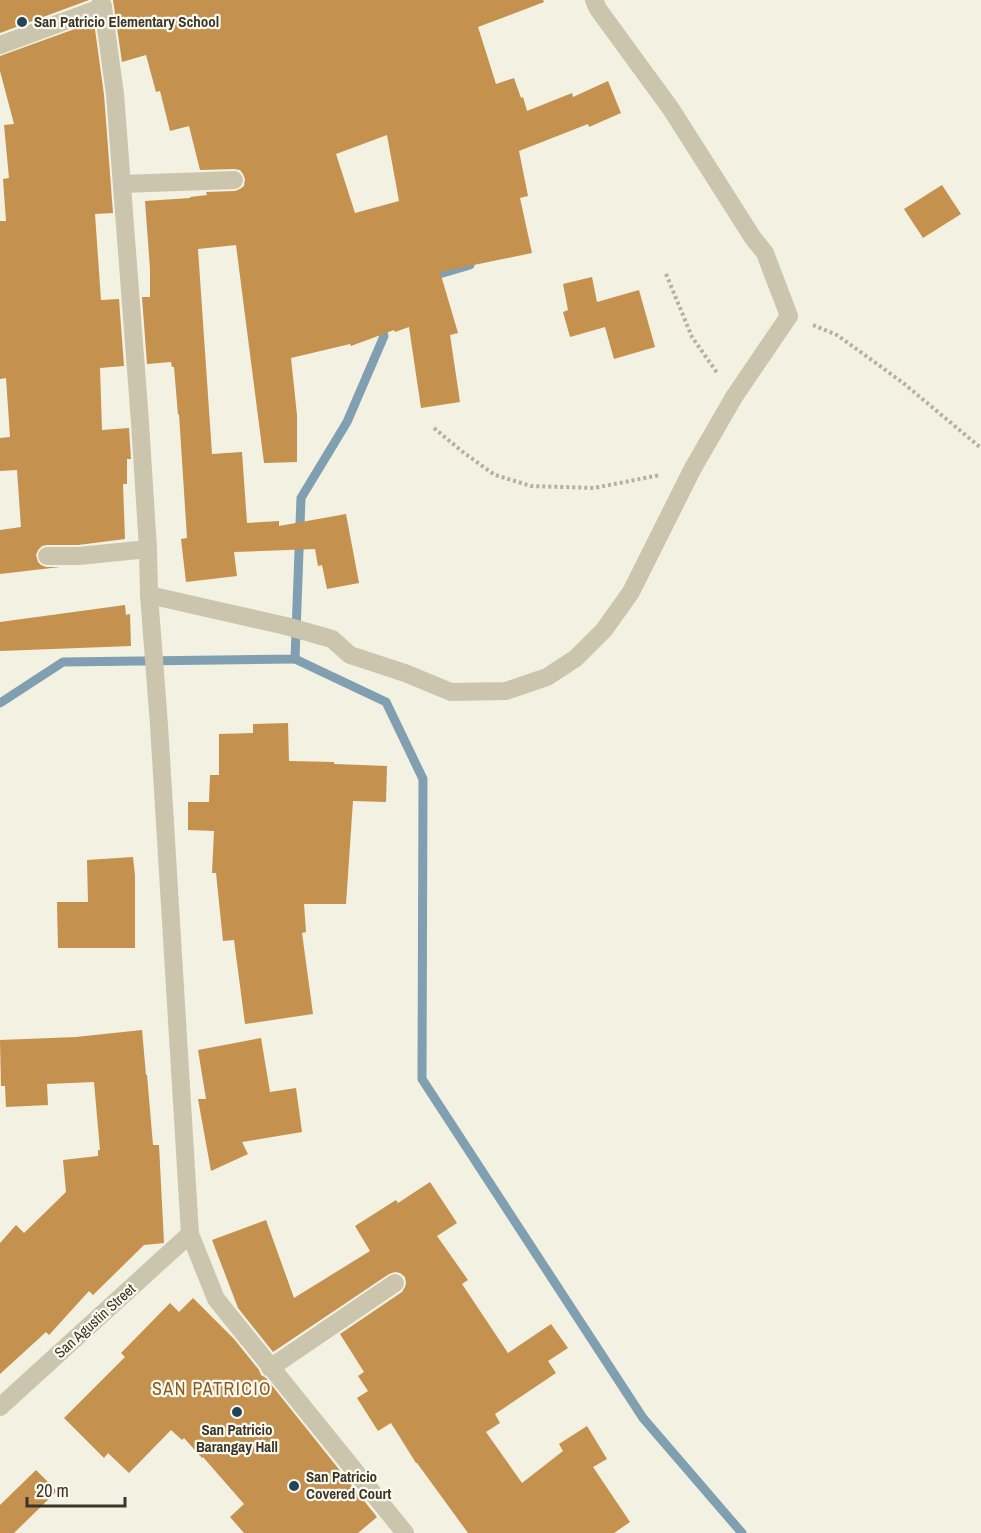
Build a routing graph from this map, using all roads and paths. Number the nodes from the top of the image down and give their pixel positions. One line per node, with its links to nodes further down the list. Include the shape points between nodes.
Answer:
1 (594, 0): 7 (street, via 765,253)
2 (102, 4): 3 (street); 5 (street)
3 (0, 45)
4 (234, 180): 5 (street)
5 (122, 184): 12 (street)
6 (666, 274): 8 (path, via 692,337)
7 (789, 316): 8 (street); 10 (path, via 837,335 902,382)
8 (734, 397): 11 (street)
9 (434, 428): 11 (path, via 495,475 531,486 594,488)
10 (981, 448)
11 (693, 468): 14 (street, via 631,592 604,630 576,658 547,677 506,691 451,692 350,655 332,639 286,626)
12 (147, 549): 13 (street); 14 (street)
13 (47, 556)
14 (149, 603): 15 (street)
15 (190, 1234): 17 (street, via 216,1299); 18 (street, San Agustin Street)
16 (395, 1283): 17 (street)
17 (270, 1368): 19 (street)
18 (0, 1407)
19 (405, 1533)

